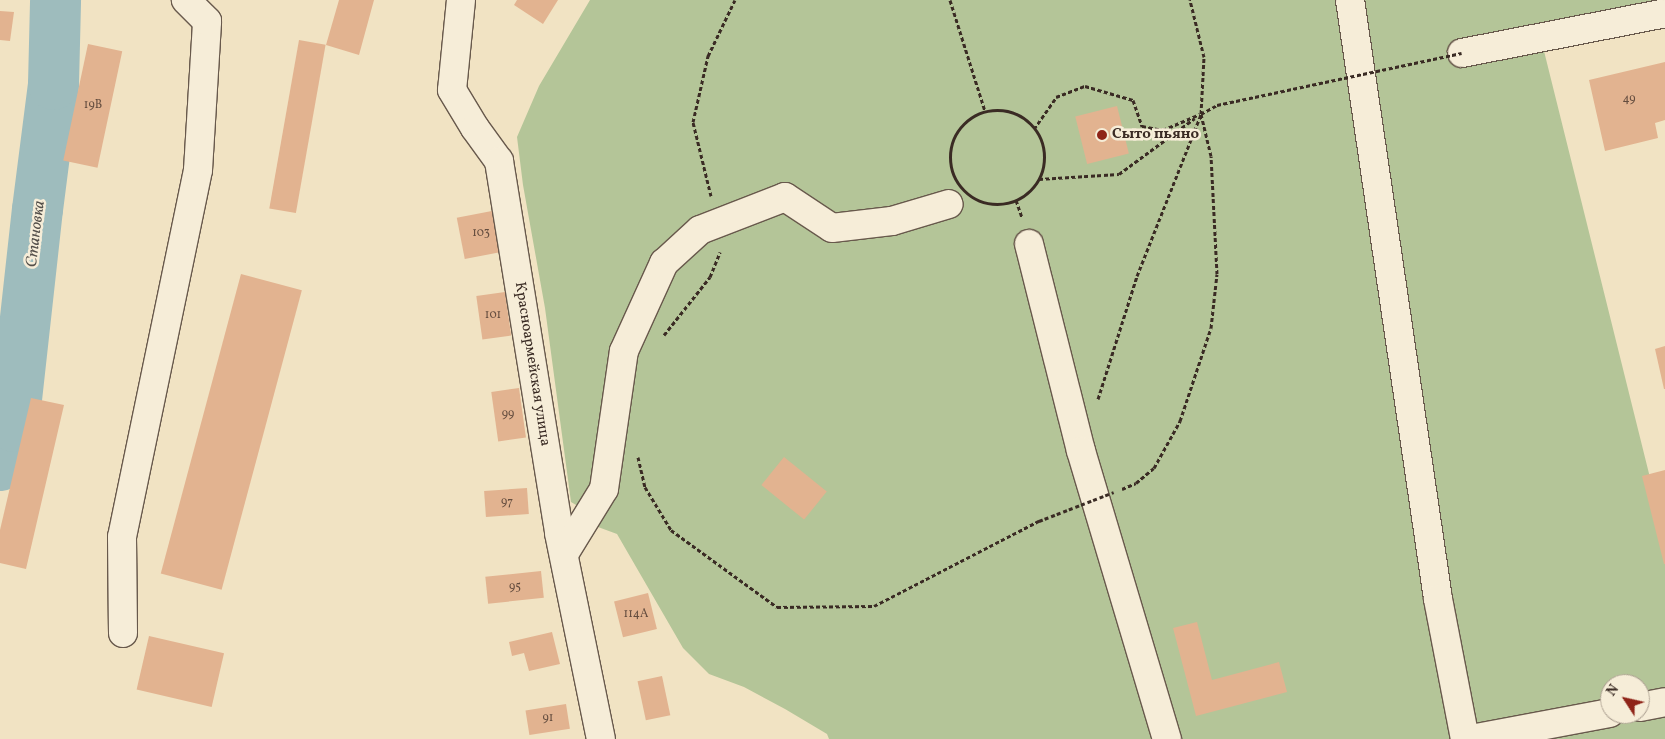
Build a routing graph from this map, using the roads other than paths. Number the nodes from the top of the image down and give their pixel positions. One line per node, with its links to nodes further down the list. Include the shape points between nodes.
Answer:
1 (186, 0): 9 (street, via 207,21 198,170 122,537)
2 (460, 0): 8 (street, Красноармейская улица, via 452,90 499,161)
3 (1350, 0): 15 (street, via 1438,599)
4 (1665, 13): 5 (street)
5 (1462, 53)
6 (948, 204): 8 (street, via 892,221 832,228 786,196 700,230 664,263 624,351 604,489)
7 (1029, 244): 14 (street, via 1081,451)
8 (564, 554): 13 (street, Красноармейская улица)
9 (123, 633)
10 (1665, 702): 11 (street)
11 (1650, 705)
12 (1600, 715): 16 (street)
13 (601, 739)
14 (1167, 739)
15 (1465, 739)
16 (1471, 739)

